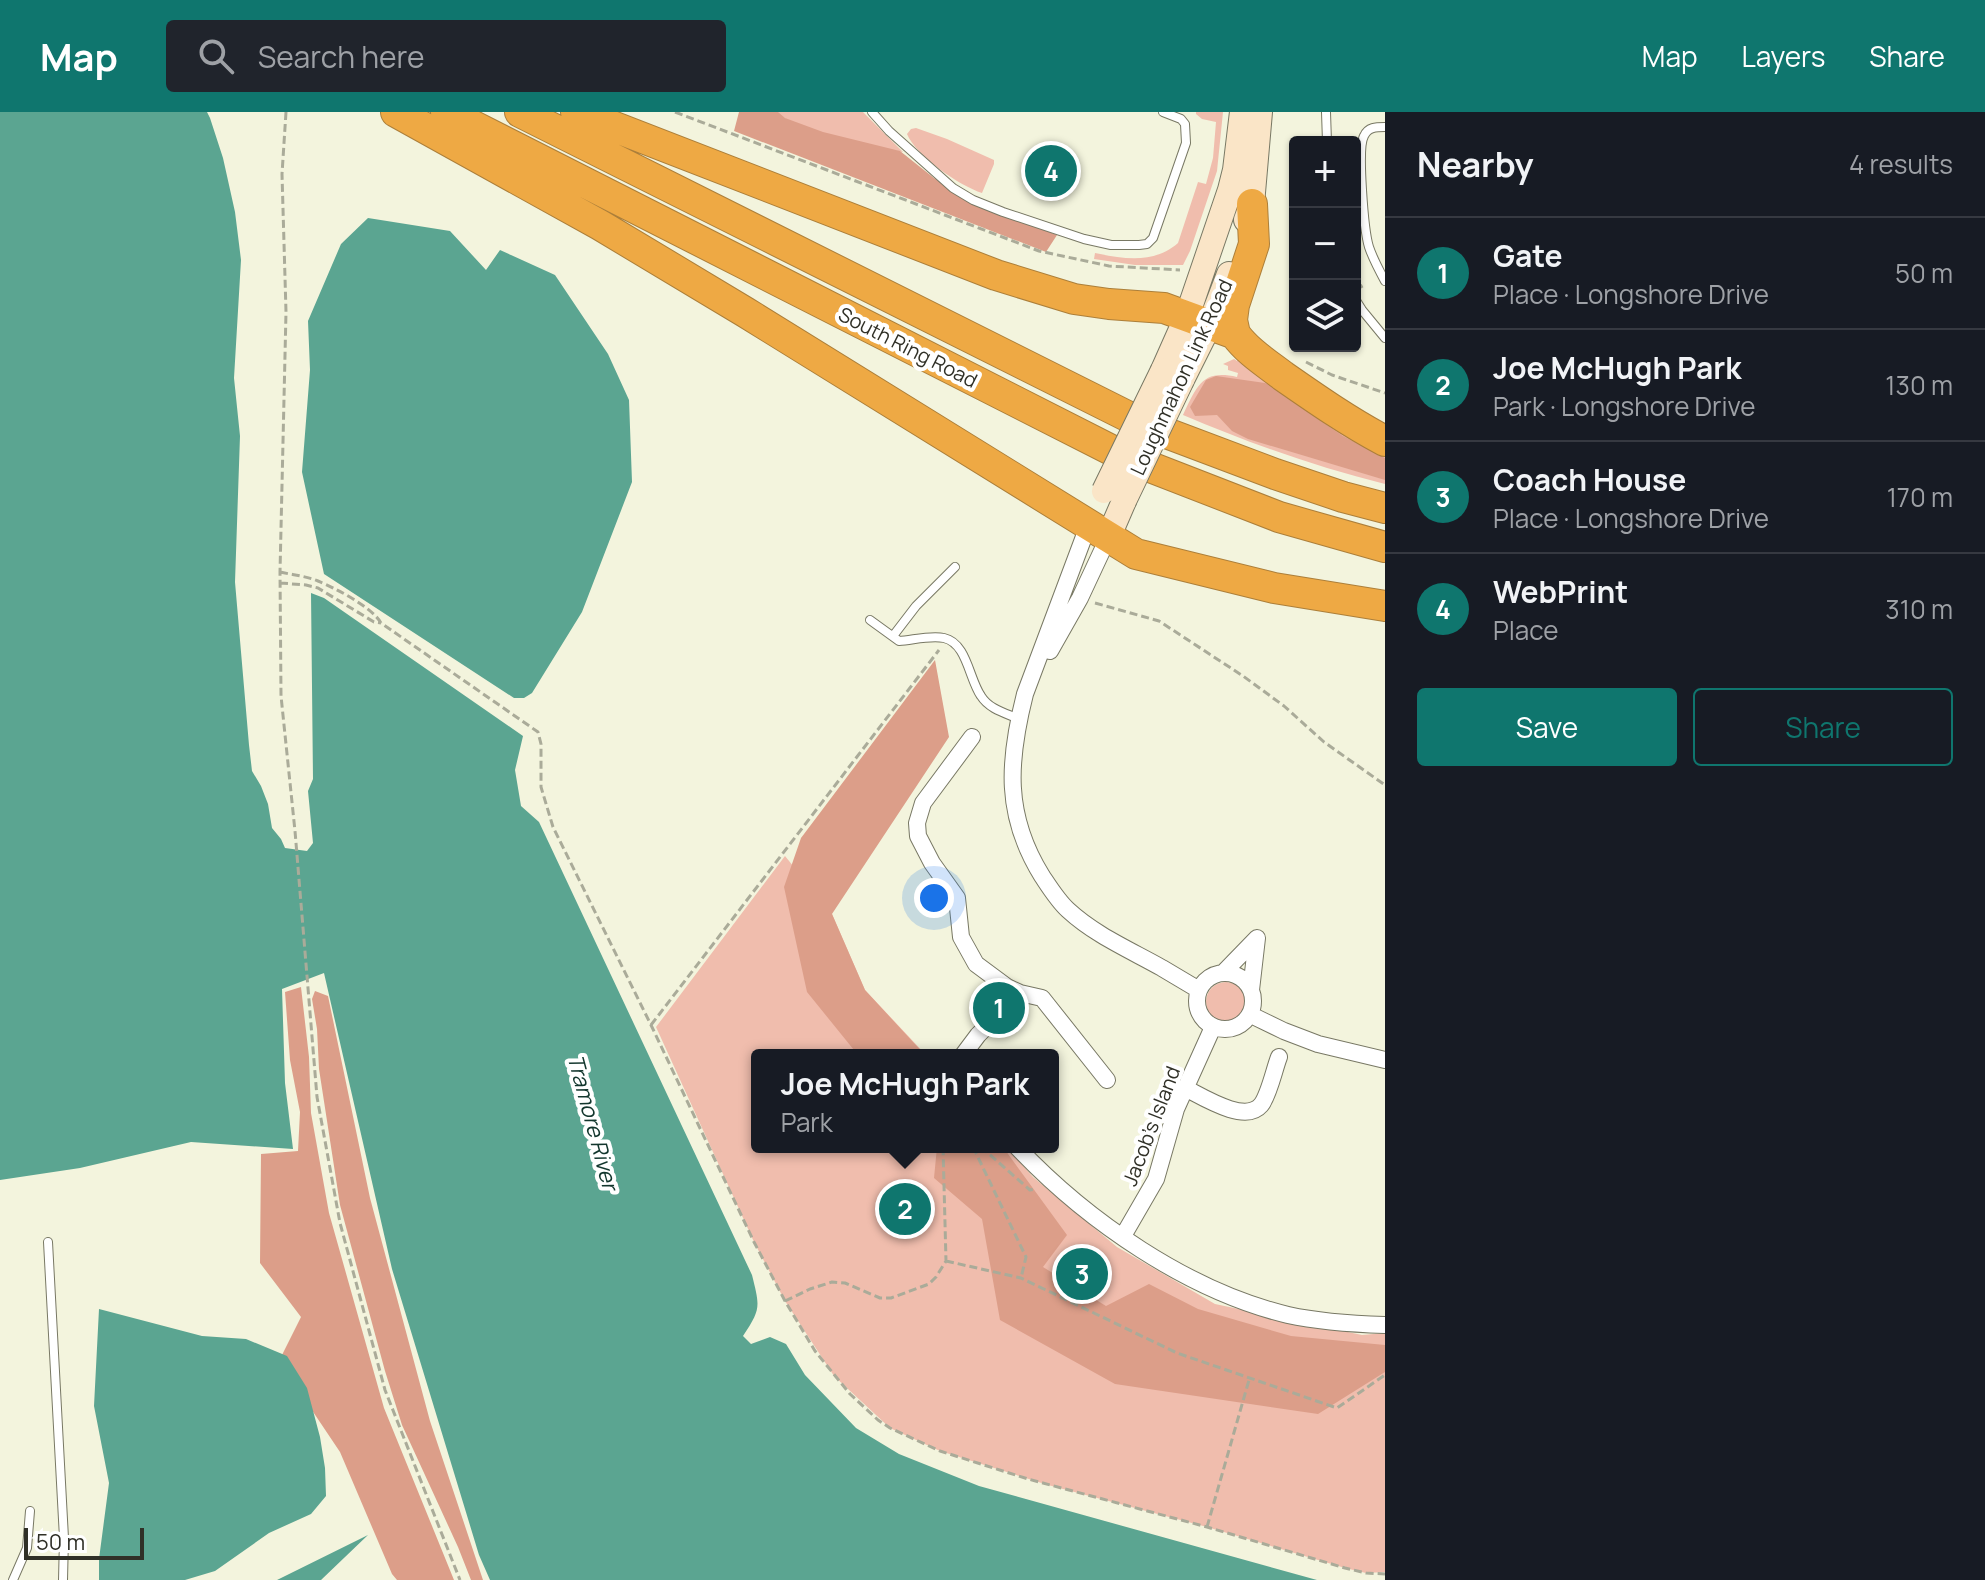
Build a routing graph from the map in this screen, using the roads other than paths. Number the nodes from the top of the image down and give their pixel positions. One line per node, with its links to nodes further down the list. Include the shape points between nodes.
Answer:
1 (396, 112): 14 (highway)
2 (424, 112): 14 (highway)
3 (446, 112): 22 (highway, South Ring Road, via 1127,458 1279,517)
4 (520, 112): 20 (highway, South Ring Road, via 1145,425)
5 (576, 112): 17 (highway, via 996,275 1074,299 1158,307)
6 (872, 112): 7 (lane, via 953,188 973,200 1084,239 1131,246 1153,238 1186,143 1185,124)
7 (1163, 112)
8 (1242, 112): 17 (main road, Loughmahon Link Road, via 1235,170 1201,276)
9 (1260, 112): 13 (main road)
10 (1326, 112): 12 (lane)
11 (1385, 127): 15 (lane, via 1365,133 1361,161 1365,229)
12 (1327, 136)
13 (1252, 204): 17 (highway, via 1254,244 1232,320)
14 (600, 225): 21 (highway)
15 (1385, 281)
16 (1361, 308): 18 (lane)
17 (1211, 325): 19 (highway); 21 (main road, Loughmahon Link Road, bridge, via 1173,375)
18 (1385, 338)
19 (1385, 441)
20 (1385, 508)
21 (1098, 532): 24 (highway, via 1136,554 1274,588); 27 (street); 27 (street, via 1080,598)
22 (1385, 547)
23 (955, 567): 26 (lane)
24 (1385, 606)
25 (870, 620): 26 (lane)
26 (893, 636): 28 (lane, via 899,641 947,639 963,655 988,704)
27 (1025, 694): 28 (street)
28 (1019, 719): 31 (street, via 1012,756 1015,810 1028,850 1050,888 1096,931)
29 (972, 737): 33 (street, via 923,803 918,836 954,891 961,937 976,964)
30 (1223, 973): 31 (street); 32 (street, via 1240,977); 32 (street, via 1257,938)
31 (1199, 990): 35 (street, via 1197,1009)
32 (1251, 990): 34 (street)
33 (1020, 993): 36 (street); 39 (street, via 1048,1004)
34 (1251, 1015): 35 (street, via 1238,1027); 38 (street, via 1318,1044)
35 (1213, 1027): 40 (street, Jacob's Island)
36 (968, 1049)
37 (1279, 1057): 40 (street, via 1264,1101 1253,1111 1242,1113)
38 (1385, 1060)
39 (1107, 1080)
40 (1185, 1088): 42 (street, Jacob's Island, via 1156,1179)
41 (1023, 1153): 42 (street)
42 (1123, 1236): 44 (street, via 1182,1275 1262,1307 1312,1319)
43 (48, 1242): 47 (lane)
44 (1385, 1325)
45 (30, 1511): 46 (lane, via 27,1548)
46 (13, 1580)
47 (63, 1580)

